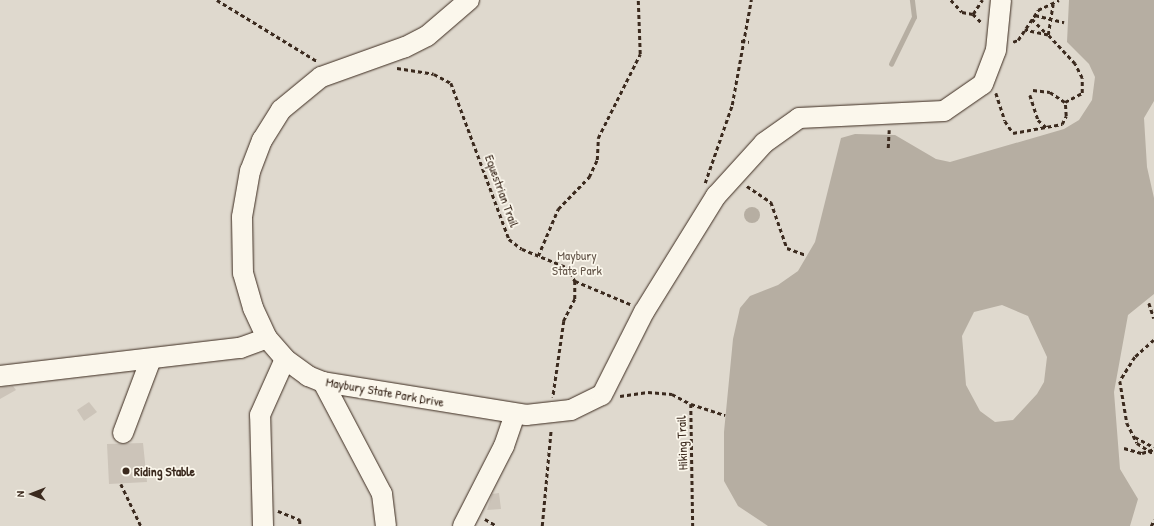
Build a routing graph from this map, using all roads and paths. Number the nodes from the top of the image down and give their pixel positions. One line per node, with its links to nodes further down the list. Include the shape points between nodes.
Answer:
1 (217, 0): 22 (path)
2 (470, 0): 22 (lane, Maybury State Park Drive, via 453,17 405,47)
3 (638, 0): 33 (path, via 640,54 598,138 597,160 589,177 558,209)
4 (752, 0): 18 (path)
5 (951, 0): 10 (path, via 962,12)
6 (982, 0): 10 (path)
7 (1001, 0): 20 (lane)
8 (1059, 0): 9 (path)
9 (1053, 4): 11 (path); 12 (path)
10 (973, 14): 15 (path)
11 (1035, 14): 12 (path); 13 (path)
12 (1052, 17): 14 (path); 17 (path)
13 (1032, 19): 16 (path); 17 (path)
14 (1064, 22)
15 (985, 26)
16 (1025, 30): 17 (path); 20 (path, via 1018,40)
17 (1048, 35): 26 (path, via 1075,64 1082,78 1082,93)
18 (741, 41): 19 (path); 31 (path, via 732,105 706,175 705,191)
19 (749, 42)
20 (996, 50): 23 (lane)
21 (392, 68): 33 (path, Equestrian Trail, via 434,74 451,83 509,239)
22 (334, 71): 38 (lane, Maybury State Park Drive, via 309,84 281,110 262,140 250,171 242,217 243,273 253,308)
23 (983, 84): 28 (path, via 997,93 1005,122 1013,133 1029,127); 30 (lane, via 944,111 799,118 764,143)
24 (1033, 90): 26 (path, via 1050,92)
25 (1030, 95): 28 (path, via 1038,120)
26 (1065, 102): 28 (path, via 1066,116 1062,124)
27 (889, 126): 29 (path)
28 (1047, 128)
29 (888, 148)
30 (733, 177): 31 (lane); 32 (path, via 772,202 786,248)
31 (714, 199): 36 (lane)
32 (806, 255)
33 (538, 256): 34 (path, Equestrian Trail, via 566,267)
34 (575, 281): 36 (path); 46 (path, via 575,299 564,321 553,379)
35 (1149, 303): 37 (path)
36 (644, 312): 44 (lane)
37 (1154, 318)
38 (267, 338): 40 (lane, via 240,348); 41 (lane, Maybury State Park Drive)
39 (1154, 340): 50 (path, via 1135,357 1120,381 1122,404)
40 (151, 359): 42 (lane); 49 (lane)
41 (284, 359): 43 (lane, Maybury State Park Drive); 56 (lane, via 260,415)
42 (0, 376)
43 (322, 382): 47 (lane, Maybury State Park Drive); 61 (lane, via 382,494)
44 (602, 395): 45 (path, Hiking Trail, via 672,394); 46 (lane, Maybury State Park Drive)
45 (691, 404): 48 (path); 64 (path, Hiking Trail)
46 (553, 414): 47 (lane, Maybury State Park Drive); 63 (path)
47 (521, 415): 62 (lane)
48 (725, 415)
49 (123, 433)
50 (1134, 436): 52 (path); 53 (path)
51 (1124, 448): 53 (path)
52 (1154, 448): 53 (path)
53 (1148, 451): 54 (path)
54 (1154, 454)
55 (121, 484): 58 (path)
56 (262, 506): 59 (lane); 60 (path, via 300,520)
57 (1154, 520): 65 (path)
58 (141, 526)
59 (263, 526)
60 (300, 526)
61 (386, 526)
62 (462, 526)
63 (542, 526)
64 (694, 526)
65 (1151, 526)

